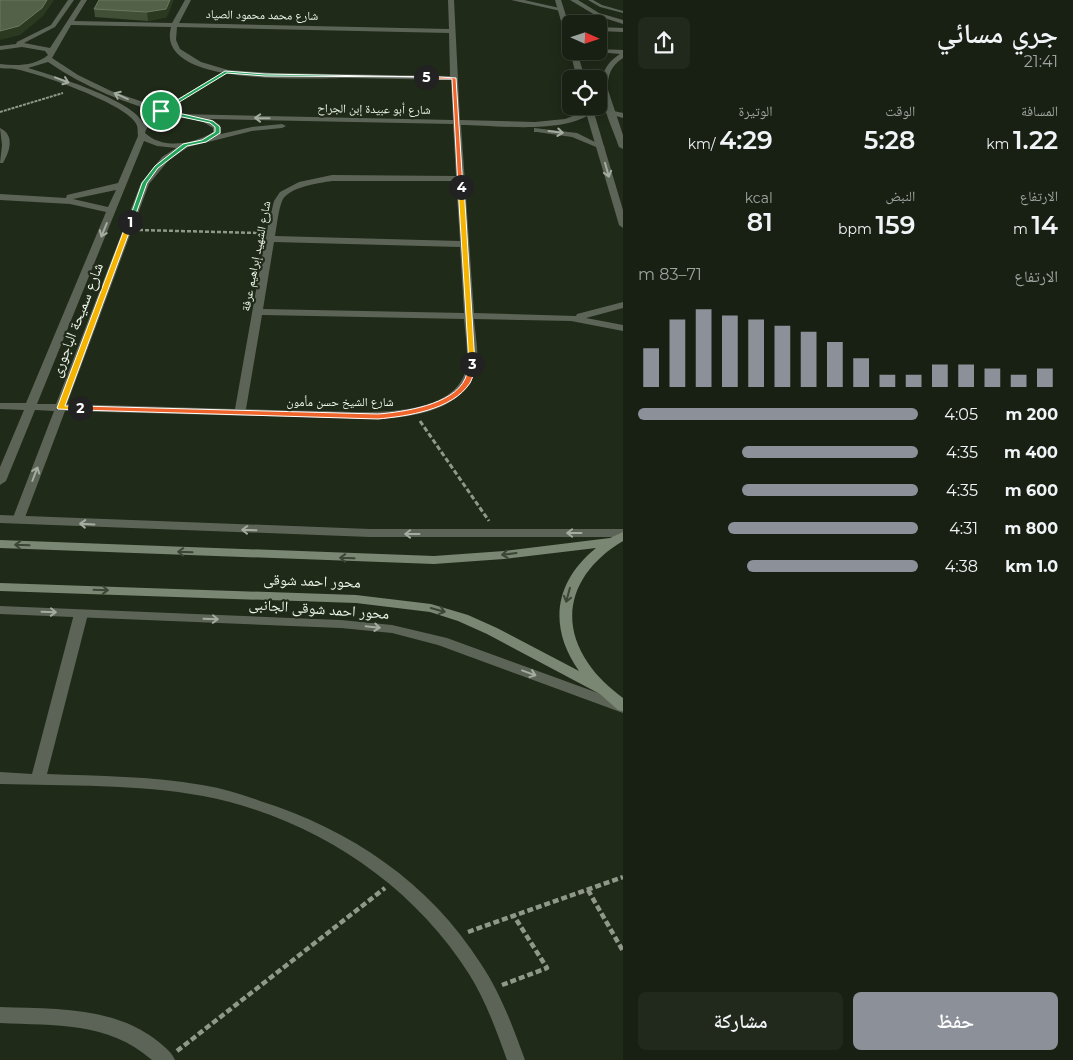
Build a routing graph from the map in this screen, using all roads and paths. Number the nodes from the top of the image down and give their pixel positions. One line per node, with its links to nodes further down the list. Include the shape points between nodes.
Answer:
1 (71, 0): 18 (street, via 53,26)
2 (84, 0): 13 (street)
3 (188, 0): 14 (street)
4 (451, 0): 17 (street, شارع الشيخ حسن مأمون)
5 (514, 0): 9 (street)
6 (558, 0): 9 (street)
7 (572, 0): 12 (street, via 597,14)
8 (590, 0): 10 (lane)
9 (560, 9): 11 (street)
10 (623, 12)
11 (562, 15)
12 (623, 22)
13 (71, 23): 14 (street, شارع محمد محمود الصياد); 22 (street)
14 (175, 25): 17 (street, شارع محمد محمود الصياد); 26 (street, via 172,36 177,50 199,63)
15 (608, 29): 16 (street)
16 (623, 30)
17 (452, 31): 27 (street, شارع الشيخ حسن مأمون)
18 (12, 46): 19 (street); 22 (street, شارع أبو عبيدة إبن الجراح, via 41,47)
19 (0, 48)
20 (608, 51): 21 (street)
21 (623, 53): 25 (street)
22 (50, 55): 24 (street, via 35,64); 30 (street, شارع أبو عبيدة إبن الجراح, one-way to 22, via 76,76)
23 (2, 66): 24 (street)
24 (16, 67): 28 (street, one-way to 28)
25 (606, 70)
26 (226, 72): 27 (street); 30 (path)
27 (454, 78): 37 (street, شارع الشيخ حسن مأمون)
28 (80, 88): 31 (path); 39 (street, via 127,110 138,119)
29 (607, 102): 32 (street)
30 (161, 111): 35 (street, شارع أبو عبيدة إبن الجراح)
31 (0, 112)
32 (612, 112): 36 (street); 42 (street)
33 (577, 115): 37 (street, شارع أبو عبيدة إبن الجراح, via 566,121 550,123)
34 (590, 115): 43 (street)
35 (185, 116): 37 (street, شارع أبو عبيدة إبن الجراح, one-way to 35); 39 (street, via 158,119); 40 (street, via 212,122 217,133)
36 (623, 116)
37 (458, 126): 40 (street, شارع أبو عبيدة إبن الجراح, via 292,125); 43 (street, شارع أبو عبيدة إبن الجراح, one-way to 43, via 551,131 574,135); 45 (street, شارع الشيخ حسن مأمون)
38 (0, 130): 44 (street, via 7,146)
39 (142, 132): 41 (street, via 159,144); 46 (street, شارع سميحة الباجورى)
40 (211, 138): 41 (street, شارع أبو عبيدة إبن الجراح)
41 (185, 145): 51 (street, شارع سميحة الباجورى, via 165,159 144,183)
42 (623, 146)
43 (601, 147): 50 (street, one-way to 50)
44 (0, 161)
45 (461, 179): 52 (street, شارع الشهيد إبراهيم عرفة, via 350,177 302,184 283,194 278,201); 53 (street, شارع الشيخ حسن مأمون)
46 (122, 185): 48 (street, via 87,195); 49 (street, شارع سميحة الباجورى)
47 (0, 197): 48 (street)
48 (55, 199): 49 (street)
49 (112, 211): 60 (street, شارع سميحة الباجورى, one-way to 60)
50 (623, 226)
51 (127, 230): 52 (path); 61 (street, شارع سميحة الباجورى)
52 (271, 236): 53 (street); 55 (street, شارع الشهيد إبراهيم عرفة)
53 (465, 244): 56 (street, شارع الشيخ حسن مأمون)
54 (623, 305): 57 (street)
55 (258, 312): 56 (street); 63 (street, شارع الشهيد إبراهيم عرفة)
56 (469, 316): 57 (street); 62 (street, شارع الشيخ حسن مأمون, via 472,368 468,381 456,394)
57 (571, 318): 58 (street)
58 (623, 328)
59 (0, 406): 60 (street, شارع الشيخ حسن مأمون)
60 (30, 407): 61 (street, شارع الشيخ حسن مأمون); 64 (street, شارع سميحة الباجورى)
61 (60, 408): 63 (street, شارع الشيخ حسن مأمون); 66 (street, شارع سميحة الباجورى, one-way to 61)
62 (414, 412): 63 (street, شارع الشيخ حسن مأمون, via 378,416); 67 (path)
63 (240, 413)
64 (0, 481)
65 (0, 520): 66 (street)
66 (18, 520): 67 (street, one-way to 66, via 291,531)
67 (497, 532): 68 (street, one-way to 67)
68 (623, 535): 69 (main road)
69 (610, 542): 70 (main road, محور احمد شوقى, one-way to 70, via 434,560); 74 (main road, one-way to 74, via 587,560 571,581 565,606 567,633 580,662)
70 (0, 544)
71 (0, 587): 74 (main road, محور احمد شوقى, one-way to 74, via 356,599 431,608 484,628)
72 (0, 610): 73 (street, محور احمد شوقى الجانبى, one-way to 73)
73 (81, 614): 75 (street, محور احمد شوقى الجانبى, one-way to 75, via 392,629 442,641); 77 (street)
74 (603, 690): 75 (main road)
75 (623, 707)
76 (0, 778): 77 (street)
77 (38, 779): 79 (street, via 201,791 271,808 337,838)
78 (623, 877): 80 (path)
79 (397, 879): 82 (street, via 427,906); 86 (path)
80 (588, 890): 81 (path); 83 (path)
81 (514, 916): 82 (path); 84 (path, via 547,968)
82 (454, 938): 84 (street)
83 (623, 951)
84 (488, 991): 87 (street)
85 (0, 1015): 86 (street, via 94,1021 124,1029 150,1045)
86 (166, 1060)
87 (516, 1060)

